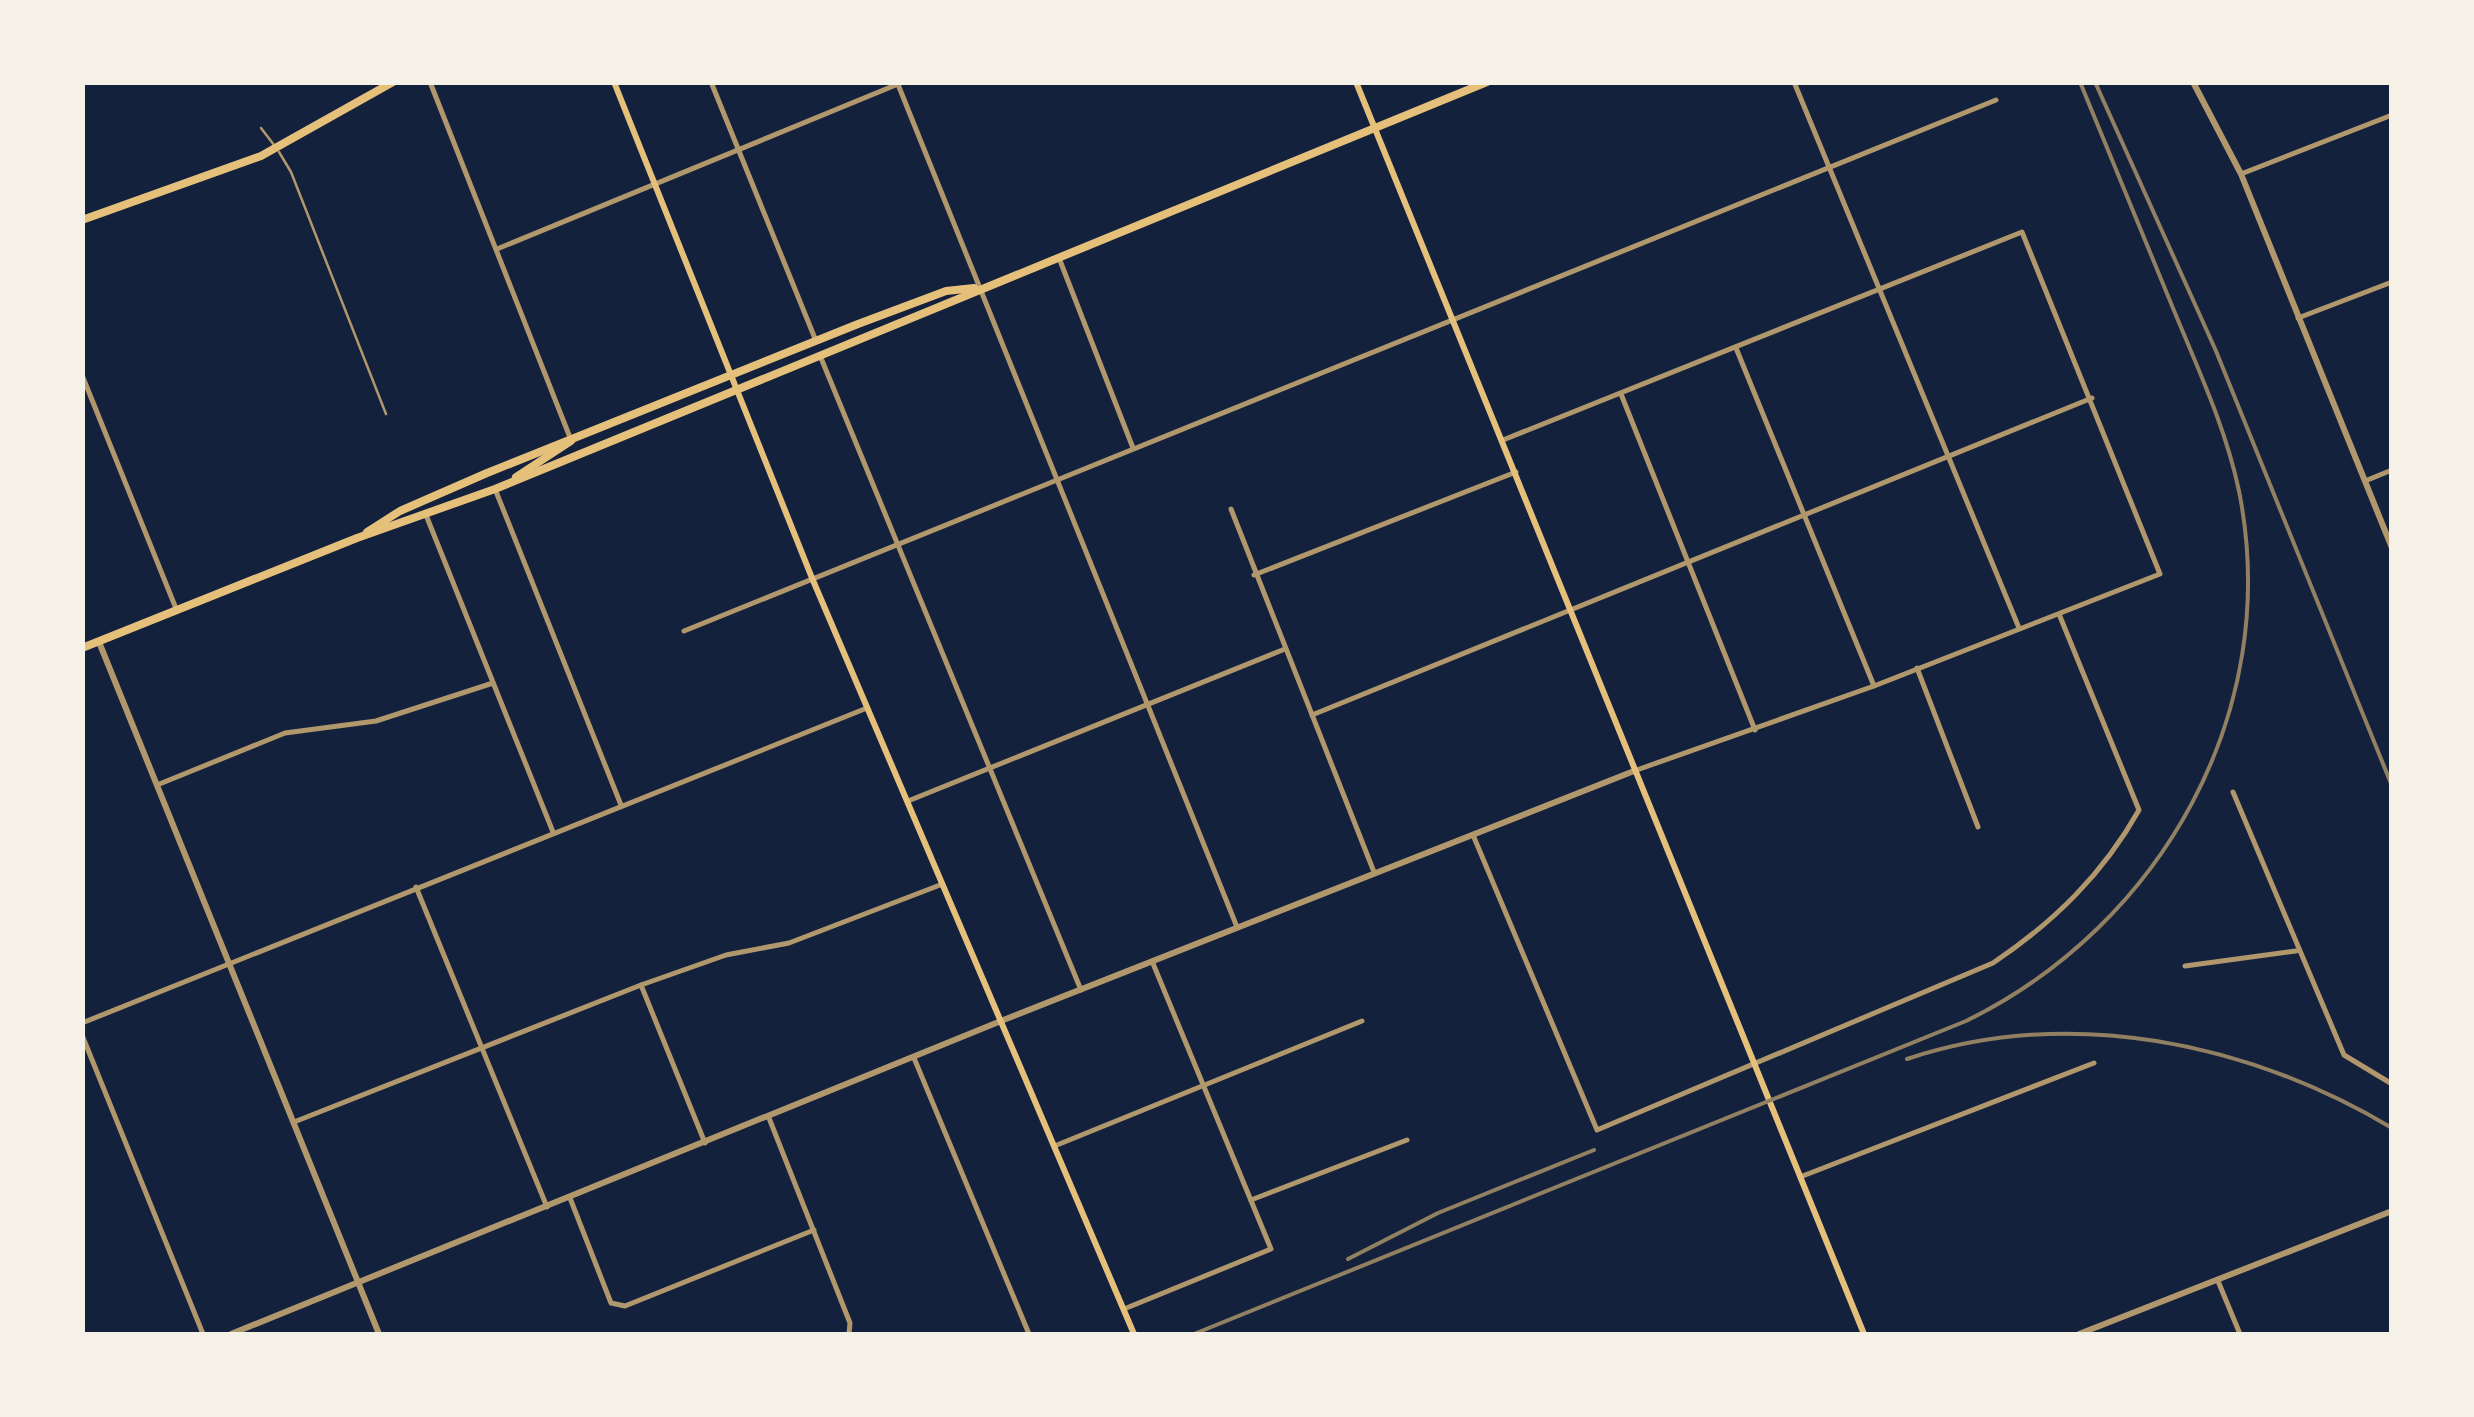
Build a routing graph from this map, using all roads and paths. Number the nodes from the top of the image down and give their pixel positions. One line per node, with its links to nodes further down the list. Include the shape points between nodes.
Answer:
1 (393, 82): 14 (main road)
2 (430, 82): 20 (street)
3 (614, 82): 18 (main road)
4 (711, 82): 15 (street)
5 (1356, 82): 13 (main road)
6 (1486, 82): 13 (main road)
7 (1794, 82): 16 (street)
8 (2194, 82): 17 (street)
9 (900, 83): 15 (street); 23 (street)
10 (1996, 100): 16 (street)
11 (2392, 114): 17 (street)
12 (260, 128): 14 (lane)
13 (1374, 128): 21 (main road); 26 (main road)
14 (277, 148): 19 (main road); 35 (lane)
15 (740, 152): 18 (street); 27 (street)
16 (1829, 168): 24 (street); 26 (street)
17 (2241, 174): 25 (street)
18 (655, 186): 20 (street); 31 (main road)
19 (82, 220)
20 (497, 249): 36 (street)
21 (1058, 255): 23 (main road); 38 (street)
22 (2392, 282): 25 (street)
23 (978, 288): 27 (main road, via 946,291); 29 (main road); 42 (street)
24 (1879, 290): 28 (street); 34 (street, via 2022,232); 39 (street)
25 (2298, 318): 43 (street)
26 (1454, 320): 37 (main road); 38 (street)
27 (816, 341): 31 (main road)
28 (1736, 348): 33 (street); 46 (street)
29 (821, 358): 32 (main road); 49 (street)
30 (82, 375): 55 (street)
31 (732, 375): 32 (main road); 36 (main road)
32 (738, 391): 44 (main road); 53 (main road)
33 (1621, 394): 37 (street); 51 (street)
34 (2092, 398): 39 (street); 56 (street, via 2160,574)
35 (386, 414)
36 (572, 440): 44 (main road); 48 (main road, via 400,512)
37 (1503, 440): 41 (main road)
38 (1134, 449): 42 (street)
39 (1948, 457): 46 (street); 57 (street)
40 (2392, 470): 43 (street)
41 (1516, 472): 52 (street); 54 (main road)
42 (1056, 481): 49 (street); 65 (street)
43 (2362, 482): 50 (street)
44 (495, 490): 47 (main road); 74 (street)
45 (1231, 509): 52 (street)
46 (1804, 515): 51 (street); 64 (street)
47 (426, 516): 48 (main road); 63 (street)
48 (357, 538): 55 (main road)
49 (896, 544): 53 (street); 69 (street)
50 (2392, 548)
51 (1688, 562): 54 (street); 68 (street)
52 (1254, 575): 61 (street)
53 (812, 578): 58 (street); 66 (main road)
54 (1570, 608): 67 (street); 70 (main road)
55 (177, 611): 59 (main road)
56 (2059, 614): 57 (street); 95 (street, via 2139,810 2112,857 2043,930 1993,964)
57 (2018, 628): 62 (street)
58 (684, 631)
59 (99, 642): 60 (main road); 71 (street)
60 (82, 648)
61 (1285, 648): 65 (street); 67 (street)
62 (1918, 668): 64 (street); 75 (street)
63 (494, 682): 71 (street, via 376,720 285,733); 76 (street)
64 (1874, 686): 68 (street)
65 (1146, 704): 69 (street); 81 (street)
66 (867, 708): 73 (main road); 74 (street)
67 (1312, 714): 78 (street)
68 (1756, 730): 70 (street)
69 (989, 770): 73 (street); 87 (street)
70 (1634, 771): 77 (street); 95 (main road)
71 (157, 785): 84 (street)
72 (2233, 792): 82 (street)
73 (906, 802): 79 (main road)
74 (621, 805): 76 (street)
75 (1978, 827)
76 (553, 832): 80 (street)
77 (1472, 834): 78 (street); 95 (street, via 1597,1130)
78 (1374, 872): 81 (street)
79 (940, 885): 86 (street, via 788,943 726,955); 89 (main road)
80 (416, 887): 84 (street); 92 (street)
81 (1237, 927): 83 (street)
82 (2297, 950): 85 (street); 96 (street, via 2344,1055)
83 (1152, 961): 87 (street); 97 (street)
84 (229, 964): 90 (street); 99 (street)
85 (2185, 966)
86 (641, 984): 92 (street); 101 (street)
87 (1080, 990): 89 (street)
88 (1362, 1020): 97 (street)
89 (1001, 1021): 93 (street); 102 (main road)
90 (82, 1023)
91 (82, 1034): 112 (street)
92 (480, 1047): 99 (street); 106 (street)
93 (914, 1058): 98 (street); 116 (street)
94 (2094, 1063): 103 (street)
95 (1755, 1066): 103 (main road)
96 (2392, 1084)
97 (1203, 1085): 102 (street); 105 (street)
98 (769, 1118): 101 (street); 108 (street)
99 (294, 1122): 110 (street)
100 (1407, 1140): 105 (street)
101 (706, 1143): 104 (street)
102 (1057, 1146): 111 (main road)
103 (1800, 1177): 118 (main road)
104 (570, 1198): 106 (street); 108 (street, via 612,1303 625,1306)
105 (1251, 1200): 111 (street, via 1271,1249)
106 (547, 1206): 110 (street)
107 (2392, 1211): 109 (street)
108 (814, 1230): 115 (street)
109 (2218, 1281): 119 (street); 120 (street)
110 (358, 1283): 113 (street); 114 (street)
111 (1124, 1309): 117 (main road)
112 (203, 1334)
113 (232, 1334)
114 (379, 1334)
115 (849, 1334)
116 (1029, 1334)
117 (1134, 1334)
118 (1864, 1334)
119 (2079, 1334)
120 (2240, 1334)

